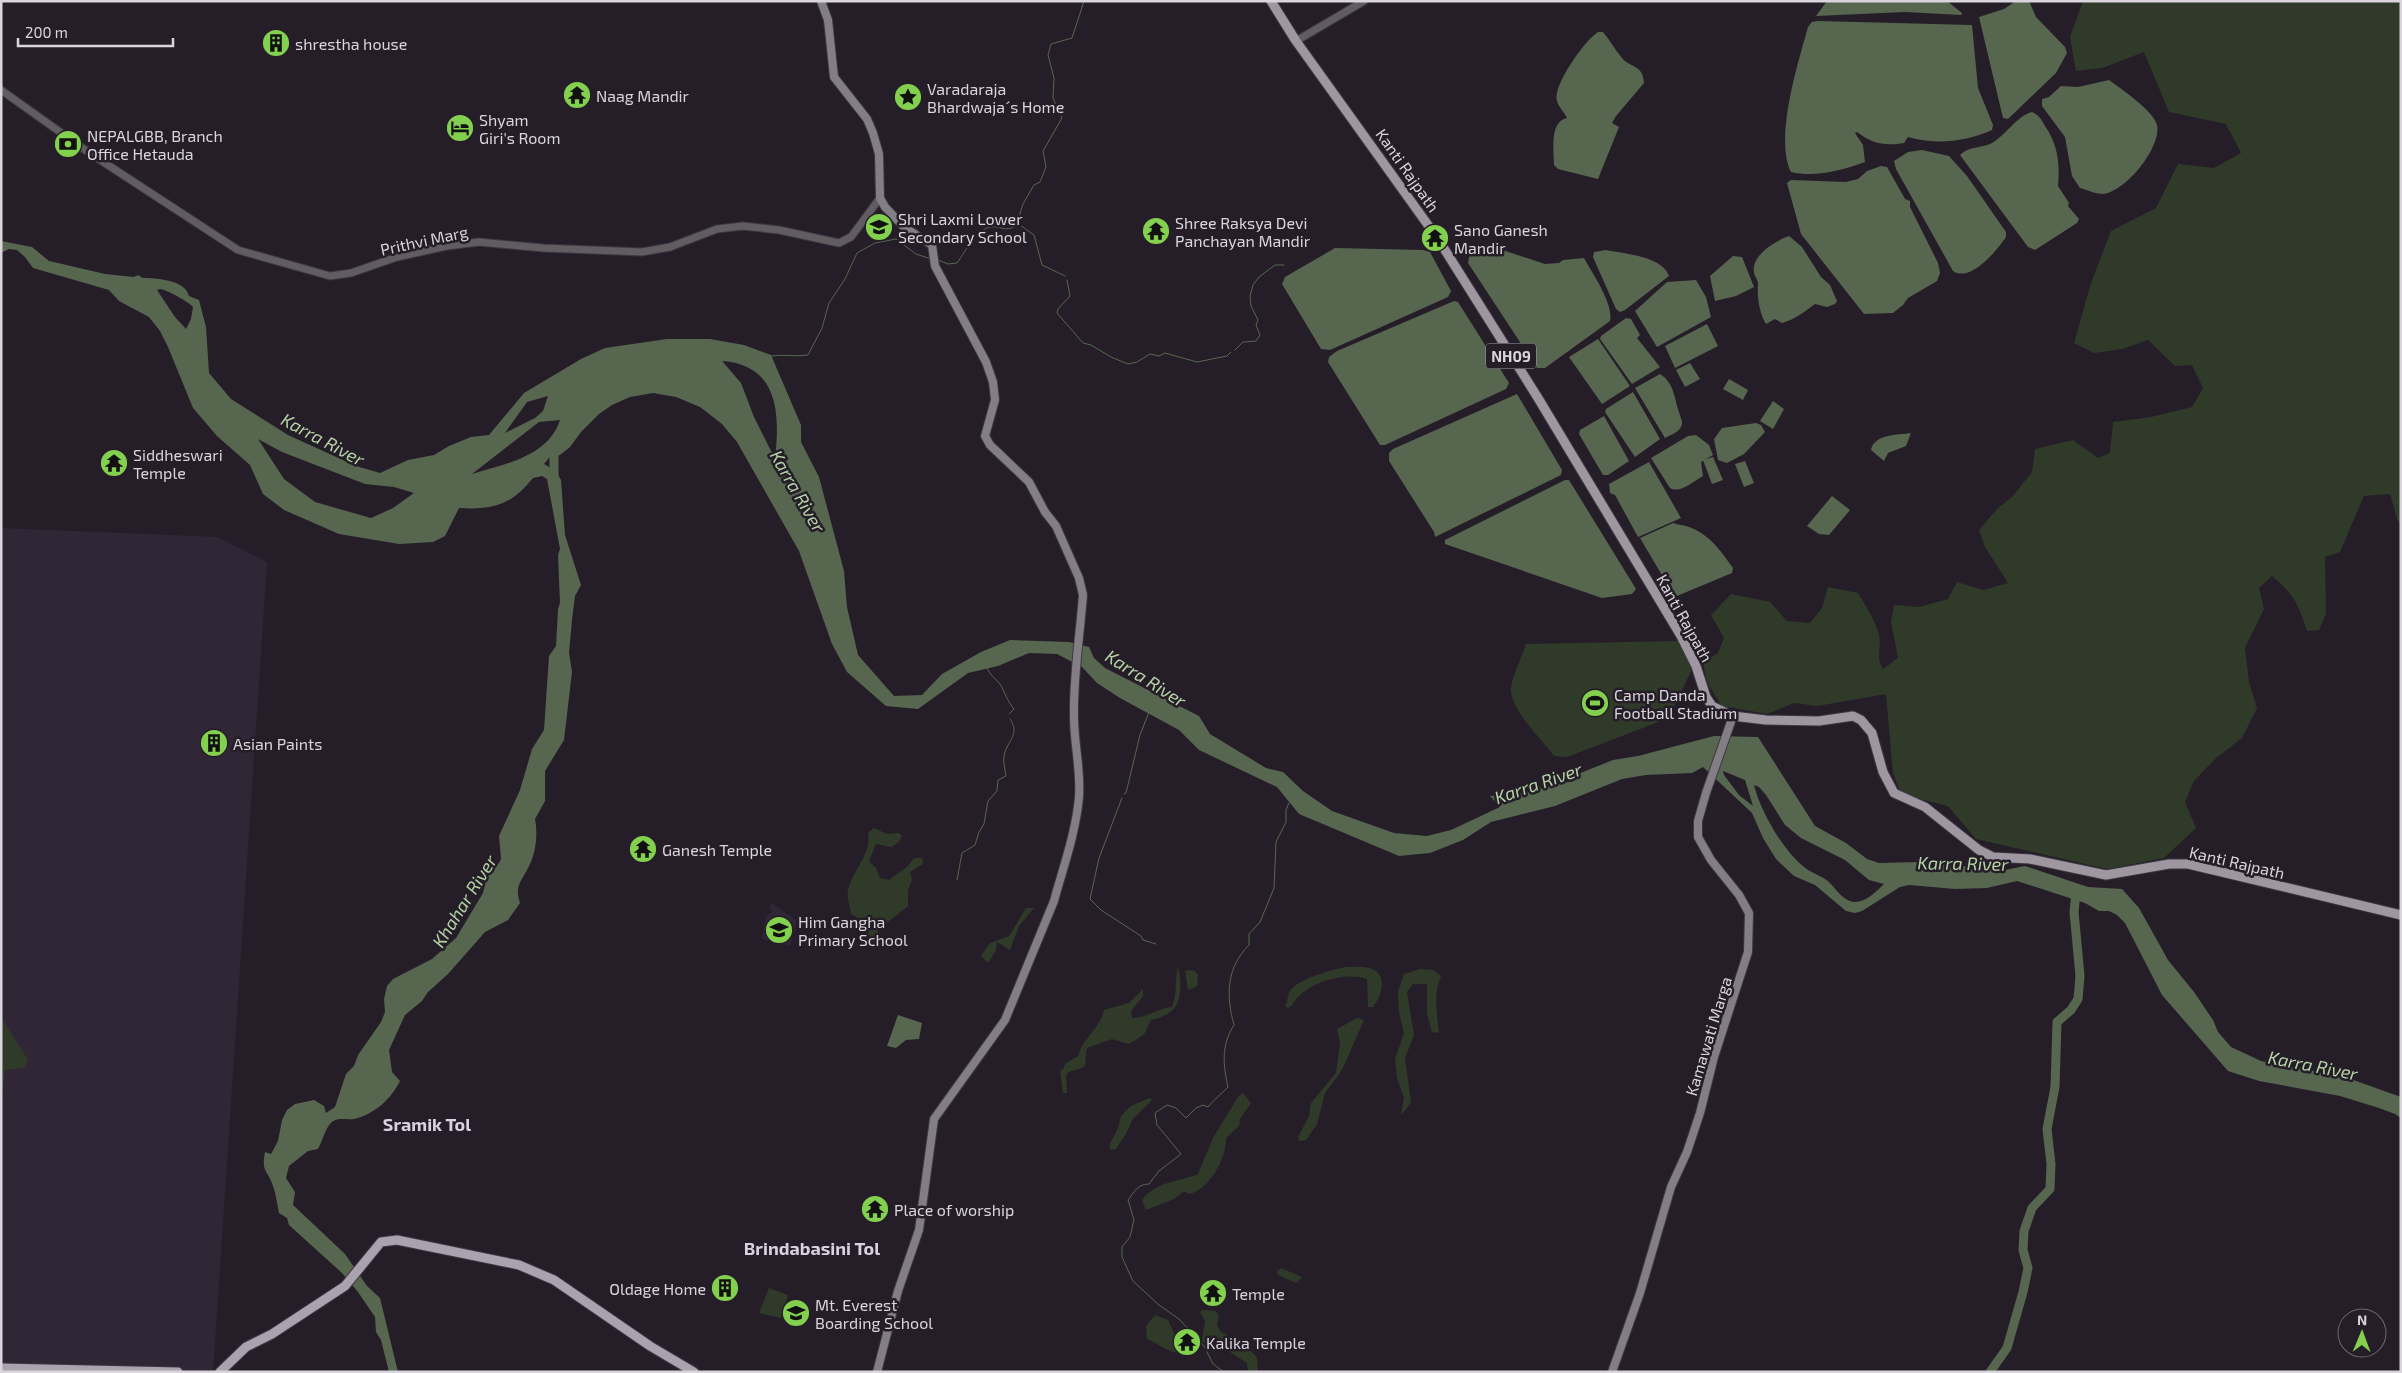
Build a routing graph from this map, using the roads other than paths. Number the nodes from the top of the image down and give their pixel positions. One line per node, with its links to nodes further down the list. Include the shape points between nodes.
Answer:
1 (821, 1): 6 (main road, via 828,20 834,77 867,119 873,133 878,154)
2 (1271, 1): 4 (main road, Kanti Rajpath / NH09)
3 (1364, 1): 4 (street)
4 (1296, 41): 7 (main road, Kanti Rajpath / NH09, via 1438,238 1681,636 1696,666 1706,697 1712,706)
5 (1, 90): 6 (street, Prithvi Marg, via 88,152 238,250 330,276 447,246 478,242 642,252 670,248 717,230 743,226 839,243 851,237)
6 (880, 198): 13 (main road, via 904,227 932,245 935,258 993,382 995,400 985,436 990,445 1029,482 1056,526 1083,595 1073,715 1079,795 1054,901 1005,1020 934,1119 920,1230 898,1290)
7 (1733, 716): 8 (main road, Kanti Rajpath / NH09, via 1782,721 1819,721 1853,716 1861,720 1872,733 1883,772 1894,793 1925,807 1979,850 1994,857 2030,859 2106,875 2169,864 2188,864); 14 (main road, Kamawati Marga, via 1706,793 1698,821 1698,837 1749,914 1748,952 1714,1057 1698,1121 1671,1187 1640,1293)
8 (2401, 915)
9 (1, 1368): 10 (highway)
10 (178, 1372)
11 (220, 1372): 12 (highway, via 246,1347 272,1334 345,1286 381,1242 397,1240 518,1265 554,1280)
12 (694, 1372)
13 (877, 1372)
14 (1612, 1372)

